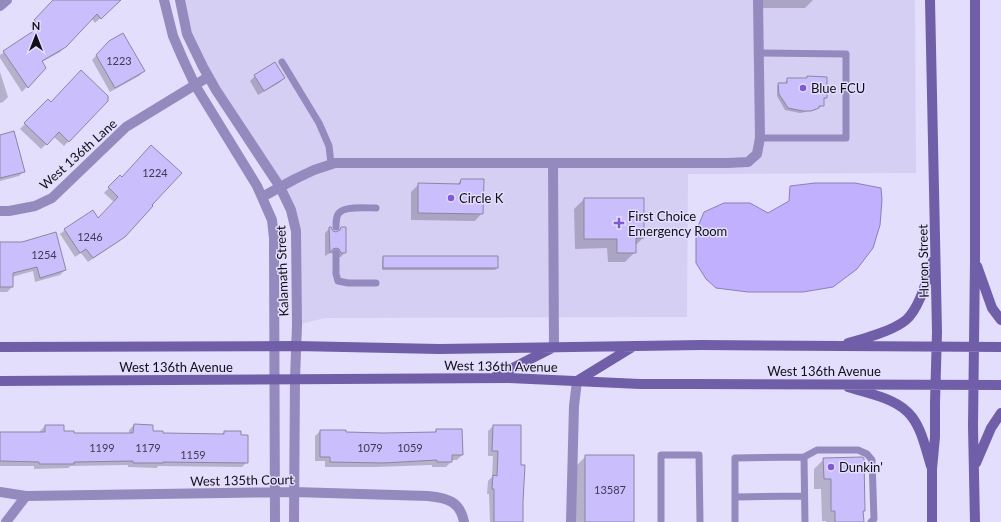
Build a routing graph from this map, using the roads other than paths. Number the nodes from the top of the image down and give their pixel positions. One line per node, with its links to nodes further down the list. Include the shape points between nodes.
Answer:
1 (7, 0): 7 (street)
2 (164, 0): 11 (street, Kalamath Street, via 173,36)
3 (180, 0): 10 (street, Kalamath Street, via 187,34)
4 (758, 0): 8 (street)
5 (930, 0): 21 (main road, Huron Street)
6 (975, 0): 22 (main road)
7 (0, 6)
8 (759, 53): 12 (street); 12 (lane, via 846,54 846,138)
9 (282, 62): 13 (lane, via 319,123 329,146)
10 (208, 77): 11 (street, West 136th Lane); 15 (street, Kalamath Street)
11 (195, 85): 16 (street, Kalamath Street); 18 (street, West 136th Lane, via 126,127 52,198 35,206)
12 (760, 138): 14 (street, via 757,154 748,162)
13 (331, 164): 14 (street); 15 (street)
14 (553, 164): 32 (street)
15 (280, 187): 16 (street); 26 (street, Kalamath Street, via 291,210 296,231)
16 (262, 197): 31 (street, Kalamath Street, via 272,220 274,238)
17 (376, 208): 19 (lane, via 340,211)
18 (0, 211)
19 (336, 227)
20 (336, 253): 23 (lane, via 338,281)
21 (935, 255): 27 (main road, via 919,299 906,320 876,334); 33 (main road, Huron Street)
22 (975, 260): 24 (main road, via 992,308); 28 (main road)
23 (376, 283)
24 (1001, 320)
25 (635, 345): 27 (main road, West 136th Avenue); 32 (main road, West 136th Avenue); 38 (main road)
26 (296, 346): 31 (main road, West 136th Avenue); 32 (main road, West 136th Avenue, via 439,349); 36 (street, Kalamath Street)
27 (837, 346): 33 (main road, West 136th Avenue)
28 (973, 346): 29 (main road, West 136th Avenue); 33 (main road, West 136th Avenue); 41 (main road)
29 (1001, 346)
30 (0, 347): 31 (main road, West 136th Avenue)
31 (274, 347): 35 (street, Kalamath Street)
32 (554, 347): 34 (main road)
33 (937, 347): 40 (main road, Huron Street)
34 (493, 378): 36 (main road, West 136th Avenue); 38 (main road, West 136th Avenue)
35 (274, 379): 36 (main road, West 136th Avenue); 37 (main road, West 136th Avenue); 49 (street, Kalamath Street)
36 (295, 379): 48 (street, Kalamath Street)
37 (0, 380)
38 (577, 381): 39 (main road, West 136th Avenue); 57 (street)
39 (837, 384): 40 (main road, West 136th Avenue); 45 (main road, via 893,402 907,410 917,425)
40 (935, 384): 41 (main road, West 136th Avenue); 45 (main road, Huron Street)
41 (974, 385): 42 (main road, West 136th Avenue); 46 (main road)
42 (1001, 385)
43 (1001, 413): 46 (main road, via 990,428)
44 (804, 457): 51 (lane); 52 (lane, via 735,458); 62 (lane, via 817,450 858,450 867,454 872,460 874,519)
45 (932, 469): 63 (main road, Huron Street)
46 (974, 469): 64 (main road)
47 (0, 492): 50 (street, West 135th Court)
48 (294, 492): 49 (street, West 135th Court); 55 (street, Kalamath Street); 56 (street, West 135th Court, via 428,496 456,504)
49 (275, 493): 50 (street, West 135th Court); 54 (street, Kalamath Street)
50 (26, 496): 53 (street)
51 (804, 496): 52 (lane); 61 (lane)
52 (735, 497): 60 (lane)
53 (6, 522)
54 (275, 522)
55 (294, 522)
56 (464, 522)
57 (571, 522)
58 (661, 522): 59 (lane, via 661,455 699,455)
59 (700, 522)
60 (735, 522)
61 (805, 522)
62 (871, 522)
63 (932, 522)
64 (975, 522)

